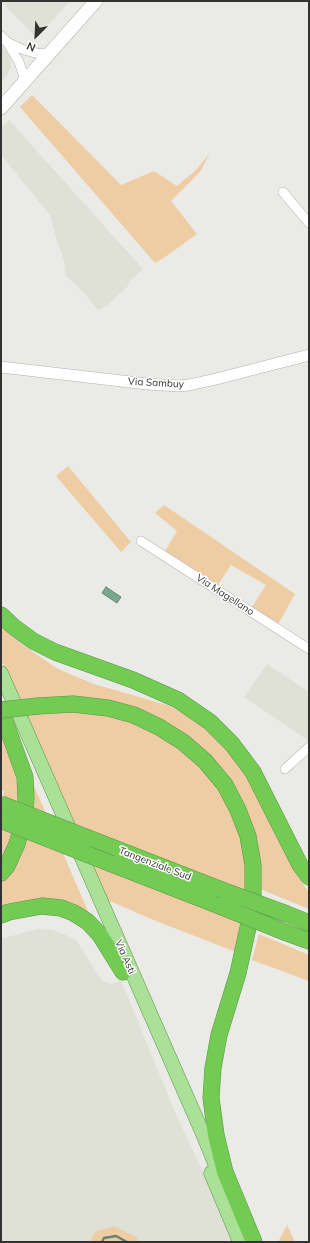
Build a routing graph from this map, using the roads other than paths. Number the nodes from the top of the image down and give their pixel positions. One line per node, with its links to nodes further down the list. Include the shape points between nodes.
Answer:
1 (96, 1): 3 (main road)
2 (4, 39): 3 (street, via 24,50); 4 (street, via 19,62)
3 (48, 54): 4 (main road)
4 (25, 80): 5 (main road)
5 (1, 108)
6 (282, 192): 7 (street)
7 (309, 223)
8 (309, 355): 9 (street, Via Sambuy, via 178,386)
9 (1, 367)
10 (141, 541): 12 (street, Via Magellano)
11 (1, 615): 21 (highway, via 33,641 178,700 210,722 232,744 253,772 300,865)
12 (309, 649)
13 (1, 673): 27 (main road, Via Asti, via 203,1134)
14 (1, 692): 25 (main road, Via Asti)
15 (1, 710): 20 (highway, via 25,777 26,799 17,844); 28 (highway, bridge, via 73,704 108,708 134,715 184,742 205,761 224,784 238,810 248,836 253,865 253,905 238,973 219,1035 211,1098 216,1136 225,1172)
16 (309, 747): 17 (street)
17 (285, 769)
18 (1, 804): 23 (highway, Tangenziale Sud, bridge)
19 (2, 820): 24 (highway, Tangenziale Sud, bridge)
20 (1, 873)
21 (309, 877)
22 (1, 915): 25 (highway, via 42,906 61,908 74,913 88,922 100,935)
23 (309, 923)
24 (309, 941)
25 (123, 972): 26 (main road, Via Asti, via 197,1137)
26 (240, 1242)
27 (247, 1242)
28 (254, 1242)

